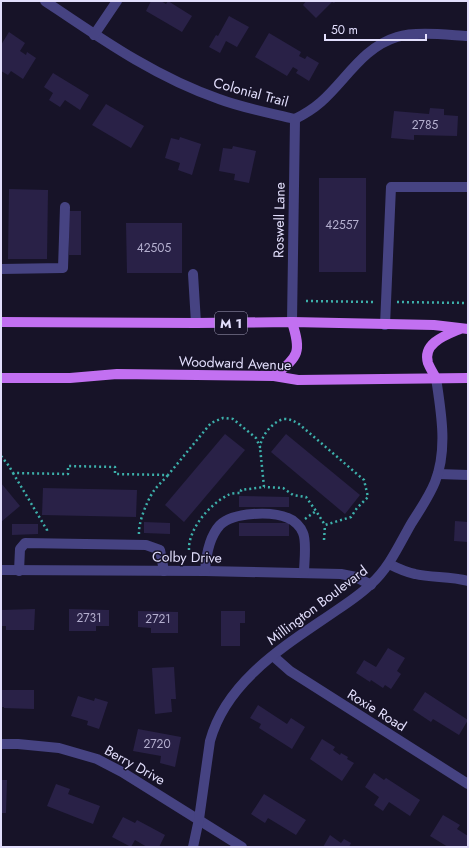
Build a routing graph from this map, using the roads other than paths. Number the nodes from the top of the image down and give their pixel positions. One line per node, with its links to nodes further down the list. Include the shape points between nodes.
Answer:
1 (45, 1): 3 (street, Colonial Trail)
2 (117, 1): 3 (street)
3 (94, 35): 5 (street, Colonial Trail, via 189,88 220,100)
4 (468, 36): 5 (street, Colonial Trail, via 411,35 385,41 365,55 321,103)
5 (295, 119): 11 (street, Roswell Lane)
6 (468, 187): 13 (street, via 391,187)
7 (65, 207): 8 (street, via 64,268)
8 (1, 269)
9 (193, 274): 12 (street)
10 (1, 322): 12 (main road, M 1)
11 (292, 322): 12 (main road, M 1); 13 (main road, M 1); 15 (main road, via 296,353 291,362)
12 (196, 323)
13 (385, 325): 14 (main road, M 1, via 434,325)
14 (464, 329): 17 (main road, via 439,339 431,346 427,355 428,364)
15 (274, 376): 16 (main road, Woodward Avenue, via 117,374 70,378); 17 (main road, Woodward Avenue, via 298,380)
16 (1, 378)
17 (436, 378): 18 (main road, Woodward Avenue); 19 (street, Millington Boulevard, via 442,442)
18 (468, 378)
19 (438, 474): 20 (street); 21 (street, Millington Boulevard, via 431,492)
20 (468, 475)
21 (388, 564): 27 (street, via 416,574); 28 (street, Millington Boulevard)
22 (1, 570): 23 (street, Colby Drive)
23 (19, 570): 24 (street, Colby Drive); 24 (street, via 20,549 25,543 146,545 160,550)
24 (164, 571): 25 (street, Colby Drive)
25 (206, 571): 26 (street, Colby Drive); 26 (street, via 206,559 212,538 221,524 249,514 273,514 289,518 304,534)
26 (304, 573): 28 (street, Colby Drive, via 349,575)
27 (468, 581)
28 (371, 585): 29 (street, Millington Boulevard)
29 (273, 656): 31 (street, Roxie Road, via 290,671); 32 (street, Millington Boulevard, via 240,686 218,717 207,754)
30 (1, 744): 32 (street, Berry Drive, via 59,748 97,759)
31 (468, 784)
32 (199, 819): 33 (street, Millington Boulevard); 34 (street, Berry Drive)
33 (193, 847)
34 (242, 847)

